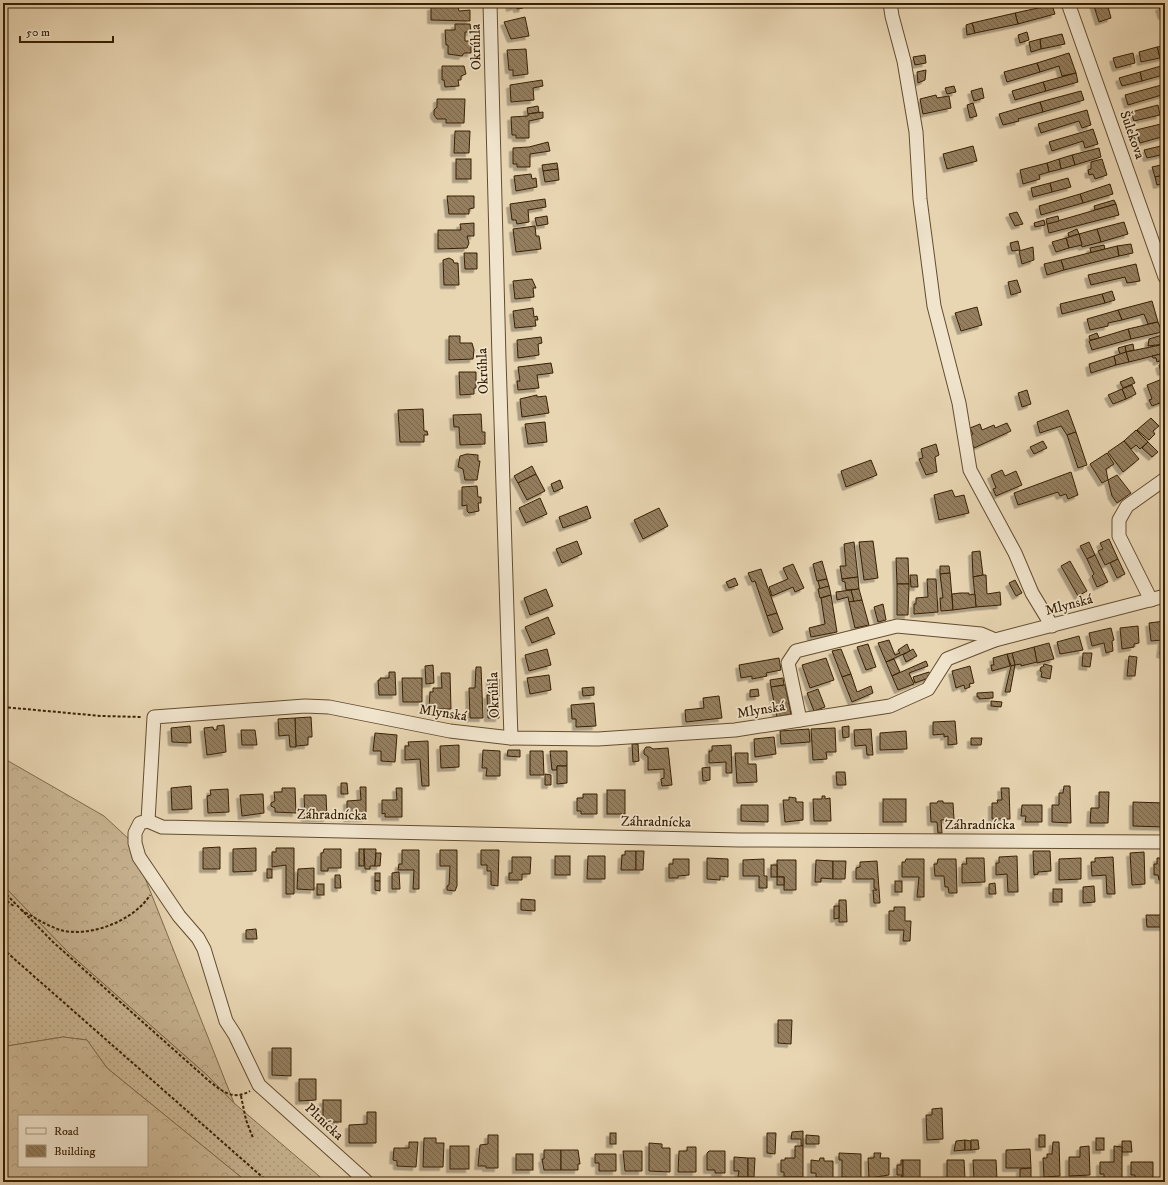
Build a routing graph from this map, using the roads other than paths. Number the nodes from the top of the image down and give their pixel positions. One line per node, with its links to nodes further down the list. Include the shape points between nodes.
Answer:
1 (490, 3): 11 (street, Okrúhla)
2 (890, 3): 8 (street, via 904,61 916,132 920,199 934,306 959,403 970,470 1015,553 1032,593)
3 (1068, 3): 4 (street, Šulekova)
4 (1165, 277)
5 (1165, 478): 7 (street, via 1127,506 1119,520 1119,536)
6 (1165, 596): 7 (street, Mlynská)
7 (1151, 600): 8 (street, Mlynská)
8 (1052, 626): 9 (street, Mlynská)
9 (995, 640): 10 (street, Mlynská, via 947,659 928,689 890,706); 10 (street, Mlynská, via 982,634 896,626 796,651 788,663)
10 (800, 720): 11 (street, Mlynská, via 735,730 598,739)
11 (511, 738): 12 (street, Mlynská, via 450,732 329,708 305,706 154,717)
12 (148, 821): 13 (street, Záhradnícka, via 162,827 732,840); 14 (street, Pltnícka, via 140,823 135,833 139,857 204,949 226,1021 260,1085)
13 (1165, 842)
14 (367, 1182)

